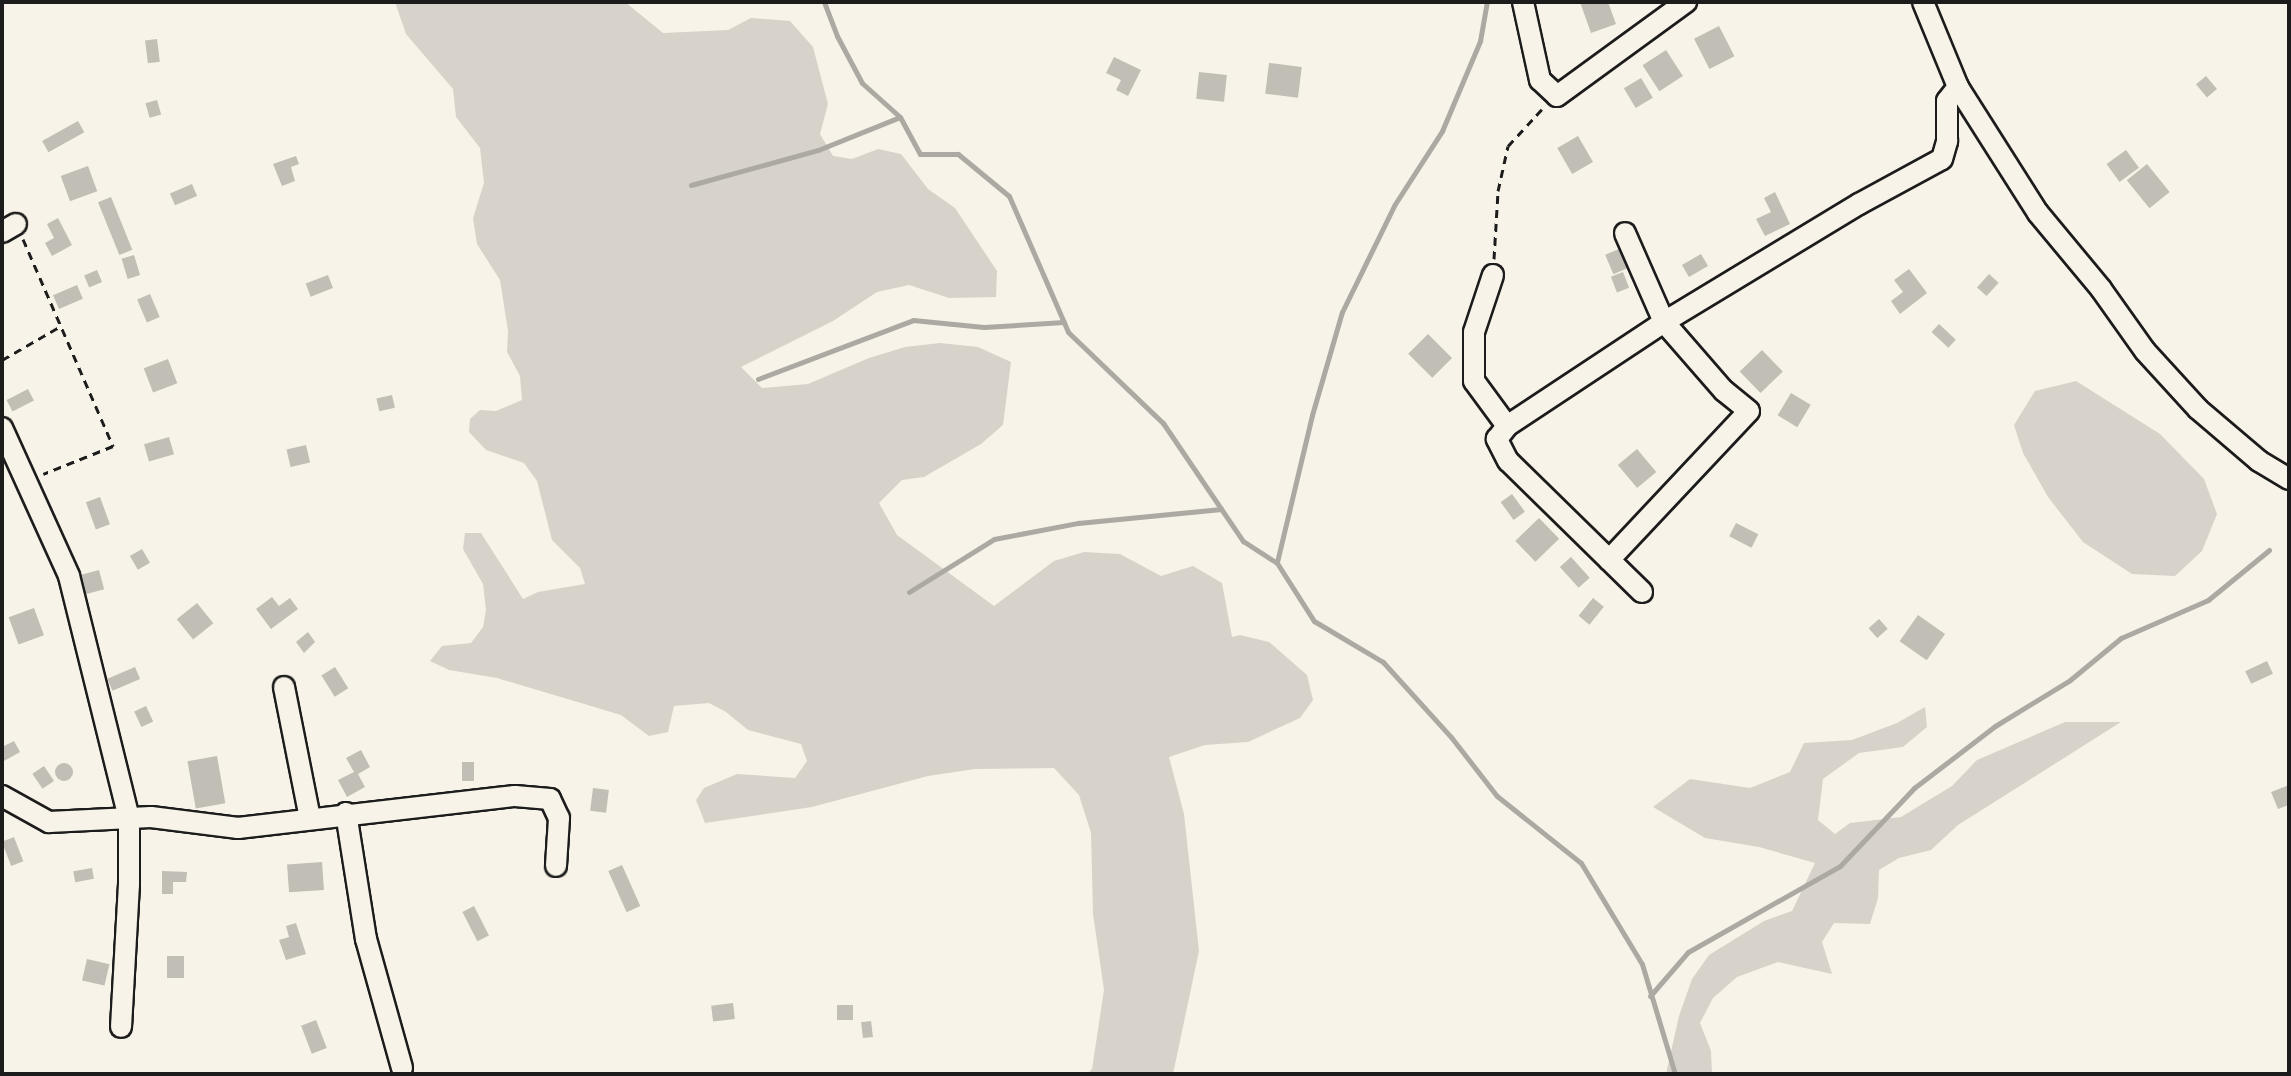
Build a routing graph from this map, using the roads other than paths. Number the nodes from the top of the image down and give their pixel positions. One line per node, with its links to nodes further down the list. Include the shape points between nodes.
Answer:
1 (1523, 2): 2 (street, via 1540,80 1557,96)
2 (1686, 2)
3 (1923, 2): 4 (street)
4 (1958, 87): 7 (street, via 1947,101 1942,159); 10 (street, via 2038,213 2145,351 2198,409 2259,461)
5 (1625, 233): 7 (street)
6 (1493, 275): 8 (street, via 1474,332 1474,381)
7 (1664, 322): 8 (street); 11 (street, via 1724,391 1749,411)
8 (1507, 426): 11 (street, via 1497,439 1508,461)
9 (2, 428): 16 (street, via 69,576)
10 (2289, 479)
11 (1609, 560): 12 (street)
12 (1642, 592)
13 (284, 687): 17 (street)
14 (2, 796): 16 (street, via 49,822)
15 (346, 813): 17 (street); 18 (street, via 515,796 550,799 559,818); 20 (street, via 366,939)
16 (129, 818): 17 (street, via 238,828); 19 (street)
17 (310, 818)
18 (556, 866)
19 (121, 1027)
20 (402, 1068)

